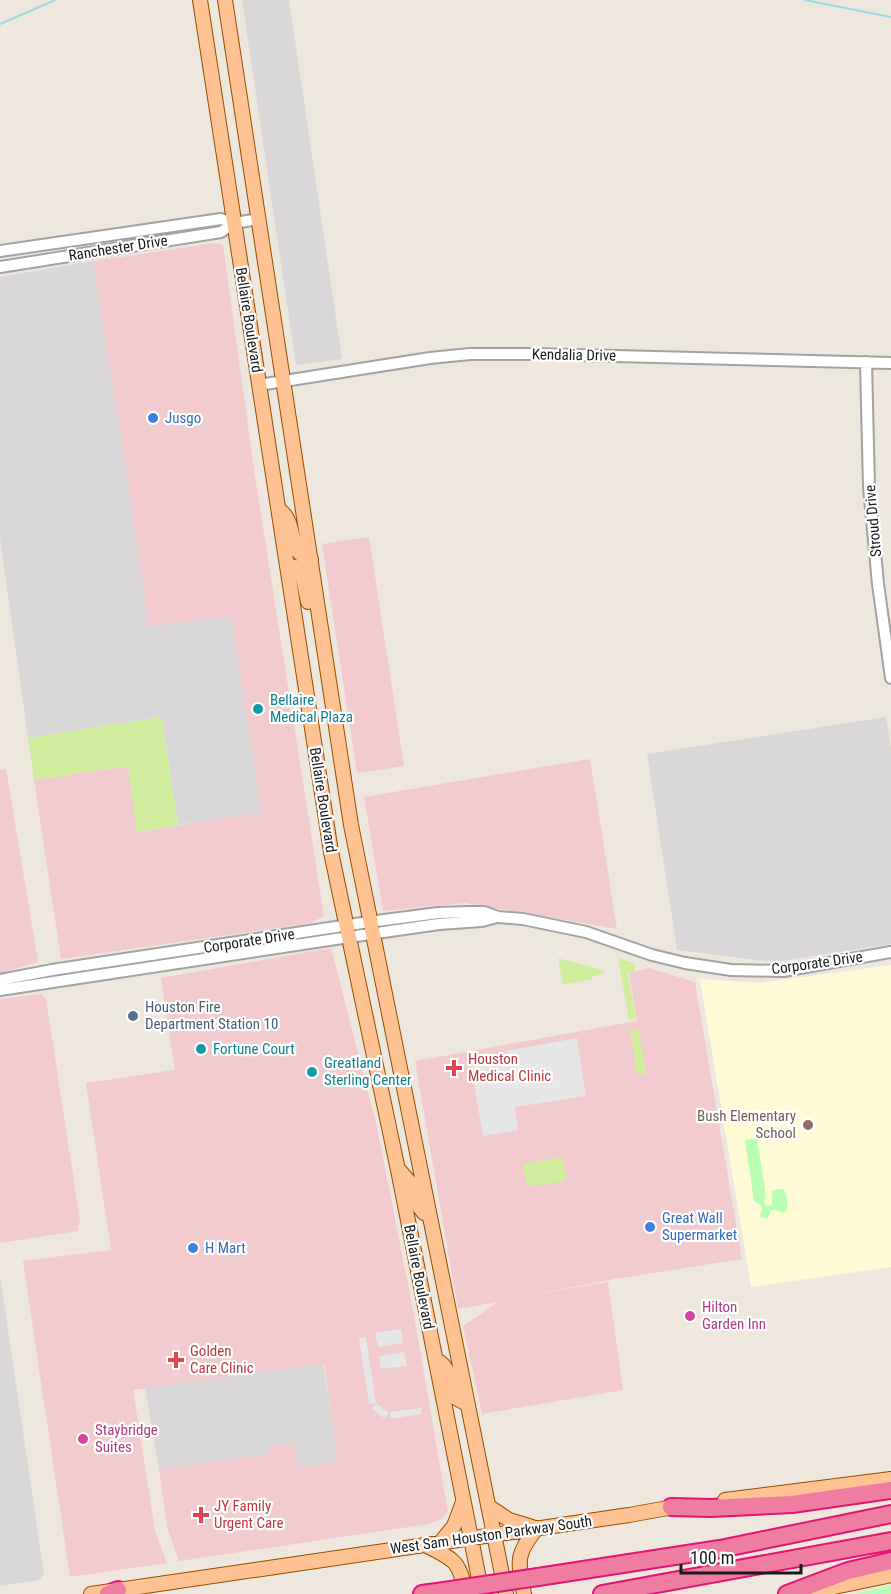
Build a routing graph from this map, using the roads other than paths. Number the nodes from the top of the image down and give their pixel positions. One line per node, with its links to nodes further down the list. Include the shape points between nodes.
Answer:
1 (200, 0): 4 (main road, Bellaire Boulevard)
2 (225, 0): 3 (main road, Bellaire Boulevard)
3 (259, 219): 4 (street, Ranchester Drive); 13 (main road, Bellaire Boulevard)
4 (234, 223): 5 (street, Ranchester Drive, via 221,219); 7 (street, Ranchester Drive, via 223,231); 14 (main road, Bellaire Boulevard)
5 (153, 228): 6 (street, Ranchester Drive); 7 (street)
6 (92, 236): 8 (street, Ranchester Drive); 9 (street)
7 (155, 242): 9 (street, Ranchester Drive)
8 (0, 251)
9 (94, 253): 10 (street, Ranchester Drive)
10 (0, 267)
11 (866, 362): 12 (street, Kendalia Drive); 13 (street, Kendalia Drive, via 470,354); 19 (street, Stroud Drive, via 869,487)
12 (891, 363)
13 (284, 381): 14 (street, Kendalia Drive); 16 (main road, Bellaire Boulevard)
14 (259, 385): 15 (main road, Bellaire Boulevard)
15 (278, 508): 16 (main road, via 287,517 296,550); 17 (main road, Bellaire Boulevard)
16 (311, 559): 18 (main road, Bellaire Boulevard)
17 (287, 565): 18 (main road, via 302,573 311,619); 21 (main road, Bellaire Boulevard)
18 (325, 656): 20 (main road, Bellaire Boulevard)
19 (891, 678)
20 (344, 789): 21 (main road); 22 (main road, Bellaire Boulevard)
21 (321, 793): 23 (main road, Bellaire Boulevard)
22 (370, 928): 23 (street, Corporate Drive); 24 (street, Corporate Drive, via 498,917 523,919 586,932 652,955 731,970 783,970); 29 (main road, Bellaire Boulevard)
23 (348, 931): 25 (street, Corporate Drive); 26 (street, Corporate Drive); 27 (main road, Bellaire Boulevard)
24 (891, 952)
25 (0, 980)
26 (0, 990)
27 (398, 1170): 28 (main road, Bellaire Boulevard); 29 (main road, via 412,1185 422,1212)
28 (407, 1215): 30 (main road, via 413,1215 424,1228 429,1256); 31 (main road, Bellaire Boulevard)
29 (429, 1215): 30 (main road, Bellaire Boulevard)
30 (440, 1271): 32 (main road, Bellaire Boulevard)
31 (436, 1359): 32 (main road, via 444,1365 456,1398); 35 (main road, Bellaire Boulevard)
32 (467, 1404): 36 (main road, Bellaire Boulevard)
33 (891, 1479): 37 (main road, West Sam Houston Parkway South)
34 (891, 1490): 37 (highway, via 792,1504)
35 (464, 1500): 41 (main road, Bellaire Boulevard); 43 (main road, via 454,1526)
36 (488, 1506): 39 (main road, via 509,1520); 40 (main road, Bellaire Boulevard)
37 (671, 1507): 39 (main road, West Sam Houston Parkway South)
38 (891, 1514): 49 (highway, bridge, via 720,1549)
39 (537, 1528): 40 (main road, West Sam Houston Parkway South); 53 (main road, via 519,1558)
40 (494, 1534): 41 (main road, West Sam Houston Parkway South); 52 (main road, Bellaire Boulevard)
41 (471, 1538): 43 (main road, West Sam Houston Parkway South); 51 (main road, Bellaire Boulevard)
42 (891, 1540): 54 (highway)
43 (440, 1543): 44 (main road, West Sam Houston Parkway South)
44 (425, 1545): 47 (main road, West Sam Houston Parkway South); 50 (main road, via 452,1558 460,1570)
45 (891, 1561): 55 (highway, via 848,1571)
46 (891, 1575): 56 (main road)
47 (113, 1592): 48 (main road, West Sam Houston Parkway South)
48 (91, 1594)
49 (422, 1594)
50 (466, 1594)
51 (482, 1594)
52 (506, 1594)
53 (524, 1594)
54 (602, 1594)
55 (787, 1594)
56 (802, 1594)

